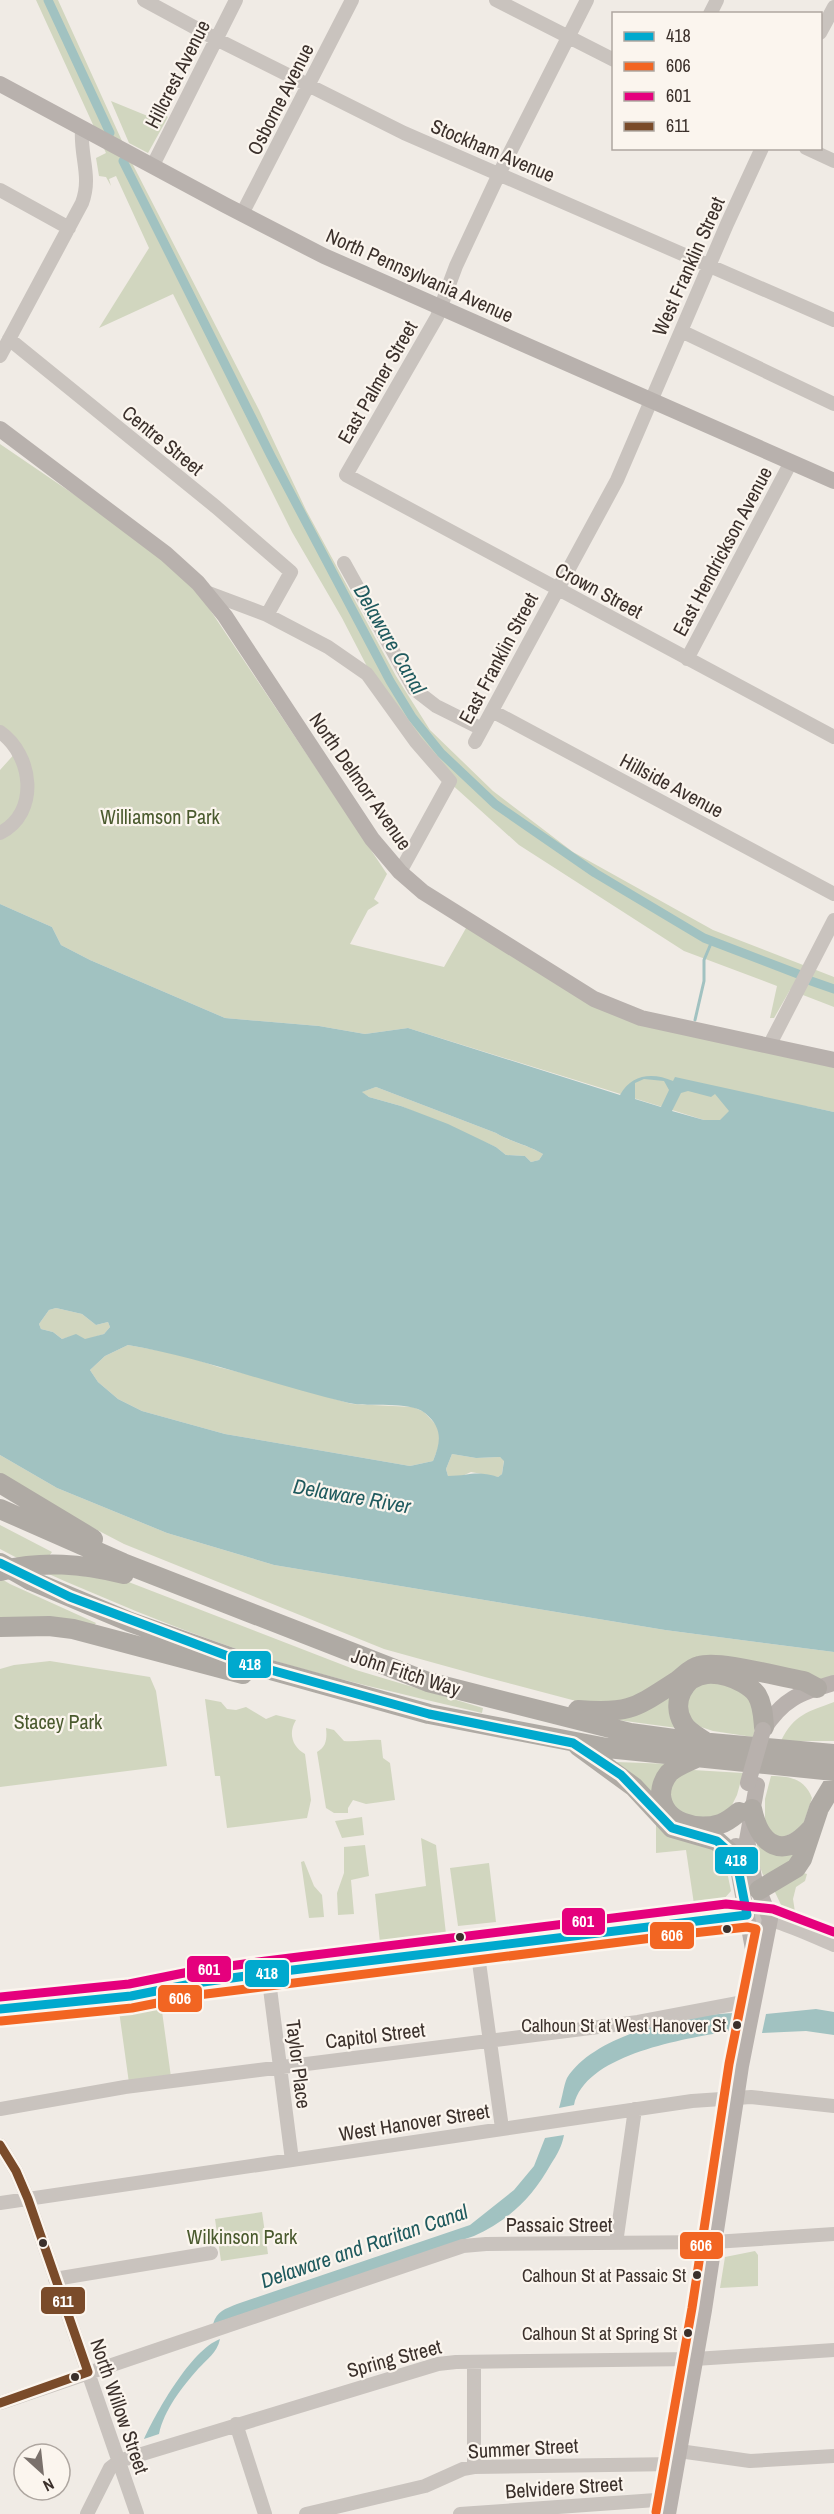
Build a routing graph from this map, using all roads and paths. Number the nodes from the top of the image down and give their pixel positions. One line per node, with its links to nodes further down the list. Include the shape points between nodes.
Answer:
1 (144, 0): 9 (street, Stockham Avenue)
2 (236, 0): 9 (street, Hillcrest Avenue)
3 (352, 0): 12 (street, Osborne Avenue)
4 (496, 0): 8 (street)
5 (587, 0): 8 (street, East Palmer Street)
6 (834, 7): 7 (street)
7 (822, 29)
8 (568, 37): 10 (street); 18 (street, East Palmer Street)
9 (216, 39): 12 (street, Stockham Avenue); 17 (street, Hillcrest Avenue)
10 (612, 59)
11 (0, 84): 13 (main road, North Pennsylvania Avenue)
12 (309, 85): 18 (street, Stockham Avenue, via 404,133); 20 (street, Osborne Avenue)
13 (90, 133): 17 (main road, North Pennsylvania Avenue); 21 (street, via 81,142 88,181)
14 (761, 150): 22 (street, West Franklin Street)
15 (810, 150): 16 (street)
16 (834, 161)
17 (153, 165): 20 (main road, North Pennsylvania Avenue)
18 (499, 174): 22 (street, Stockham Avenue); 23 (street, East Palmer Street)
19 (0, 190): 21 (street)
20 (242, 214): 23 (main road, North Pennsylvania Avenue)
21 (69, 228): 26 (street)
22 (709, 265): 24 (street, Stockham Avenue); 25 (street, West Franklin Street)
23 (439, 307): 28 (main road, North Pennsylvania Avenue); 32 (street, East Palmer Street, via 437,317)
24 (834, 320)
25 (681, 331): 28 (street, West Franklin Street); 29 (street)
26 (9, 339): 27 (street); 37 (street, Centre Street, via 291,572)
27 (0, 356)
28 (651, 400): 31 (main road, North Pennsylvania Avenue); 35 (street, East Franklin Street, via 617,480)
29 (834, 404)
30 (0, 429): 36 (main road, North Delmorr Avenue, via 166,554)
31 (791, 462): 33 (main road, North Pennsylvania Avenue); 38 (street, East Hendrickson Avenue)
32 (346, 475): 35 (street, Crown Street)
33 (834, 481)
34 (344, 563): 40 (street, via 414,689 436,706)
35 (558, 590): 38 (street, Crown Street); 39 (street, East Franklin Street)
36 (206, 592): 37 (street); 45 (main road, North Delmorr Avenue, via 372,839)
37 (267, 615): 45 (street, via 328,646 367,674 450,781)
38 (687, 659): 42 (street, Crown Street)
39 (492, 711): 40 (street, East Franklin Street); 46 (street, Hillside Avenue)
40 (482, 729): 43 (street, East Franklin Street)
41 (0, 732): 44 (street, via 18,750 26,771 27,794 21,815)
42 (834, 737)
43 (475, 742)
44 (0, 833)
45 (400, 872): 48 (main road, North Delmorr Avenue, via 423,892 600,1003 647,1020)
46 (834, 894)
47 (834, 920): 48 (street)
48 (769, 1046): 49 (main road, North Delmorr Avenue)
49 (834, 1060)
50 (0, 1483): 54 (highway)
51 (0, 1509): 54 (highway, John Fitch Way)
52 (0, 1563): 58 (highway, John Fitch Way, bridge, via 30,1580 130,1622)
53 (0, 1571): 55 (highway, via 40,1564 95,1566)
54 (152, 1574): 55 (highway, John Fitch Way)
55 (214, 1598): 59 (highway, John Fitch Way, via 428,1682)
56 (0, 1628): 58 (highway, via 73,1629 245,1674)
57 (828, 1688): 59 (highway, via 709,1664 692,1668 649,1701 630,1709 612,1712); 60 (main road)
58 (343, 1692): 61 (highway, John Fitch Way)
59 (533, 1707): 62 (highway, John Fitch Way)
60 (767, 1730): 62 (highway, via 762,1707 753,1691 730,1677 704,1674 685,1685 677,1703 683,1724); 68 (main road, bridge)
61 (573, 1743): 62 (highway, John Fitch Way); 70 (highway, via 634,1787 672,1828 717,1841)
62 (701, 1749): 63 (highway, John Fitch Way); 64 (highway, John Fitch Way); 68 (highway, via 664,1780 661,1797 669,1815 682,1823 708,1826)
63 (834, 1754)
64 (790, 1767): 65 (highway, John Fitch Way); 67 (highway, via 811,1783)
65 (834, 1770)
66 (834, 1783): 67 (highway)
67 (819, 1808): 69 (highway)
68 (746, 1810): 69 (highway, via 763,1838 774,1844 796,1843); 70 (main road, via 736,1832); 71 (main road, via 747,1850)
69 (811, 1829): 71 (highway, via 796,1868)
70 (736, 1858): 72 (main road)
71 (759, 1890): 73 (main road)
72 (747, 1915): 73 (street); 75 (street); 77 (main road)
73 (770, 1919): 74 (street); 77 (main road)
74 (834, 1945)
75 (477, 1948): 76 (street); 80 (street)
76 (268, 1973): 79 (street, via 131,1996); 81 (street, Taylor Place)
77 (758, 1981): 78 (main road)
78 (753, 2006): 80 (street, Capitol Street); 82 (main road)
79 (0, 2009)
80 (490, 2041): 81 (street, Capitol Street); 86 (street)
81 (279, 2066): 84 (street, Capitol Street); 88 (street, Taylor Place)
82 (736, 2097): 83 (street, West Hanover Street); 85 (street, West Hanover Street); 92 (main road)
83 (834, 2106)
84 (0, 2109)
85 (635, 2109): 86 (street, West Hanover Street); 93 (street)
86 (502, 2128): 88 (street, West Hanover Street)
87 (0, 2145): 89 (street, North Willow Street)
88 (292, 2160): 89 (street, West Hanover Street)
89 (28, 2199): 90 (street, West Hanover Street); 95 (street, North Willow Street)
90 (0, 2203)
91 (834, 2234): 92 (street, Passaic Street)
92 (714, 2242): 93 (street, Passaic Street); 97 (main road)
93 (616, 2243): 99 (street, Passaic Street, via 463,2246)
94 (211, 2253): 95 (street)
95 (55, 2279): 99 (street, North Willow Street)
96 (834, 2350): 97 (street, Spring Street)
97 (694, 2359): 98 (street, Spring Street); 104 (main road)
98 (474, 2362): 101 (street, Spring Street, via 426,2367); 105 (street)
99 (88, 2372): 100 (street, Passaic Street); 103 (street, North Willow Street)
100 (1, 2402)
101 (236, 2424): 103 (street, Spring Street); 109 (street)
102 (834, 2456): 104 (street, Summer Street)
103 (119, 2461): 107 (street, via 105,2477); 108 (street, North Willow Street)
104 (677, 2463): 105 (street, Summer Street); 106 (main road)
105 (474, 2467): 110 (street, Summer Street, via 425,2486)
106 (670, 2502): 111 (street, Belvidere Street)
107 (87, 2514)
108 (137, 2514)
109 (265, 2514)
110 (306, 2514)
111 (460, 2514)

